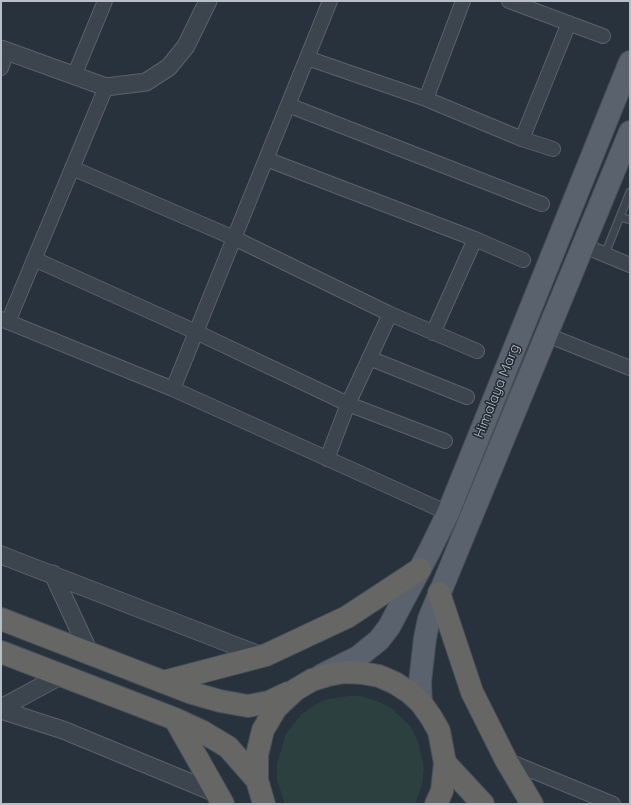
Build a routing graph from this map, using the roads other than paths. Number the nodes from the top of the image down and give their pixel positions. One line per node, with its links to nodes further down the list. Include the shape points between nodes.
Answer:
1 (105, 1): 12 (street)
2 (208, 1): 13 (street, via 186,46 169,67 146,82)
3 (330, 1): 9 (street)
4 (464, 1): 14 (street)
5 (509, 1): 6 (street)
6 (569, 23): 7 (street); 17 (street)
7 (603, 36)
8 (4, 50): 11 (street); 12 (street)
9 (307, 58): 14 (street); 15 (street)
10 (630, 62): 45 (main road, Himalaya Marg)
11 (1, 68)
12 (74, 76): 13 (street)
13 (106, 87): 20 (street)
14 (426, 98): 17 (street)
15 (288, 105): 19 (street); 22 (street)
16 (630, 132): 27 (main road, Himalaya Marg)
17 (522, 138): 18 (street)
18 (553, 149)
19 (266, 159): 25 (street); 26 (street)
20 (72, 168): 25 (street); 29 (street)
21 (630, 192): 23 (lane)
22 (542, 204)
23 (620, 217): 24 (lane); 28 (lane)
24 (630, 220)
25 (234, 238): 32 (street); 34 (street)
26 (475, 239): 30 (street); 35 (street)
27 (582, 245): 28 (street); 36 (main road, Himalaya Marg)
28 (605, 254): 31 (street)
29 (34, 259): 33 (street); 34 (street)
30 (523, 260)
31 (630, 265)
32 (390, 314): 35 (street); 38 (street)
33 (4, 320): 40 (street)
34 (196, 332): 40 (street); 42 (street)
35 (433, 332): 37 (street)
36 (547, 335): 39 (street); 49 (main road, Himalaya Marg)
37 (477, 351)
38 (370, 358): 41 (street); 42 (street)
39 (630, 368)
40 (172, 389): 44 (street)
41 (467, 397)
42 (348, 404): 43 (street); 44 (street)
43 (445, 441)
44 (327, 459): 45 (street)
45 (448, 513): 47 (main road, Himalaya Marg)
46 (1, 555): 48 (street)
47 (420, 569): 53 (highway, via 347,617); 56 (main road, Himalaya Marg, via 389,627 379,640 358,657)
48 (53, 574): 52 (street); 53 (street)
49 (439, 593): 57 (main road, Himalaya Marg, via 424,638); 60 (highway, via 472,692)
50 (1, 619): 52 (highway)
51 (1, 652): 54 (highway)
52 (90, 654): 55 (highway)
53 (262, 656): 55 (highway)
54 (62, 675): 58 (street); 59 (highway)
55 (163, 682): 56 (highway, via 220,701 248,706 269,702)
56 (304, 685): 57 (highway, via 328,675 362,673 379,676 394,683 409,692); 62 (highway, via 276,708 263,730 256,755)
57 (421, 704): 61 (highway, via 439,731)
58 (1, 709): 63 (street, via 63,730)
59 (175, 718): 62 (highway, via 228,747); 63 (highway)
60 (506, 760): 67 (highway); 68 (street)
61 (445, 764): 65 (highway, via 442,791); 66 (highway)
62 (257, 780): 64 (highway)
63 (220, 799)
64 (264, 804)
65 (436, 804)
66 (483, 804)
67 (532, 804)
68 (613, 804)

